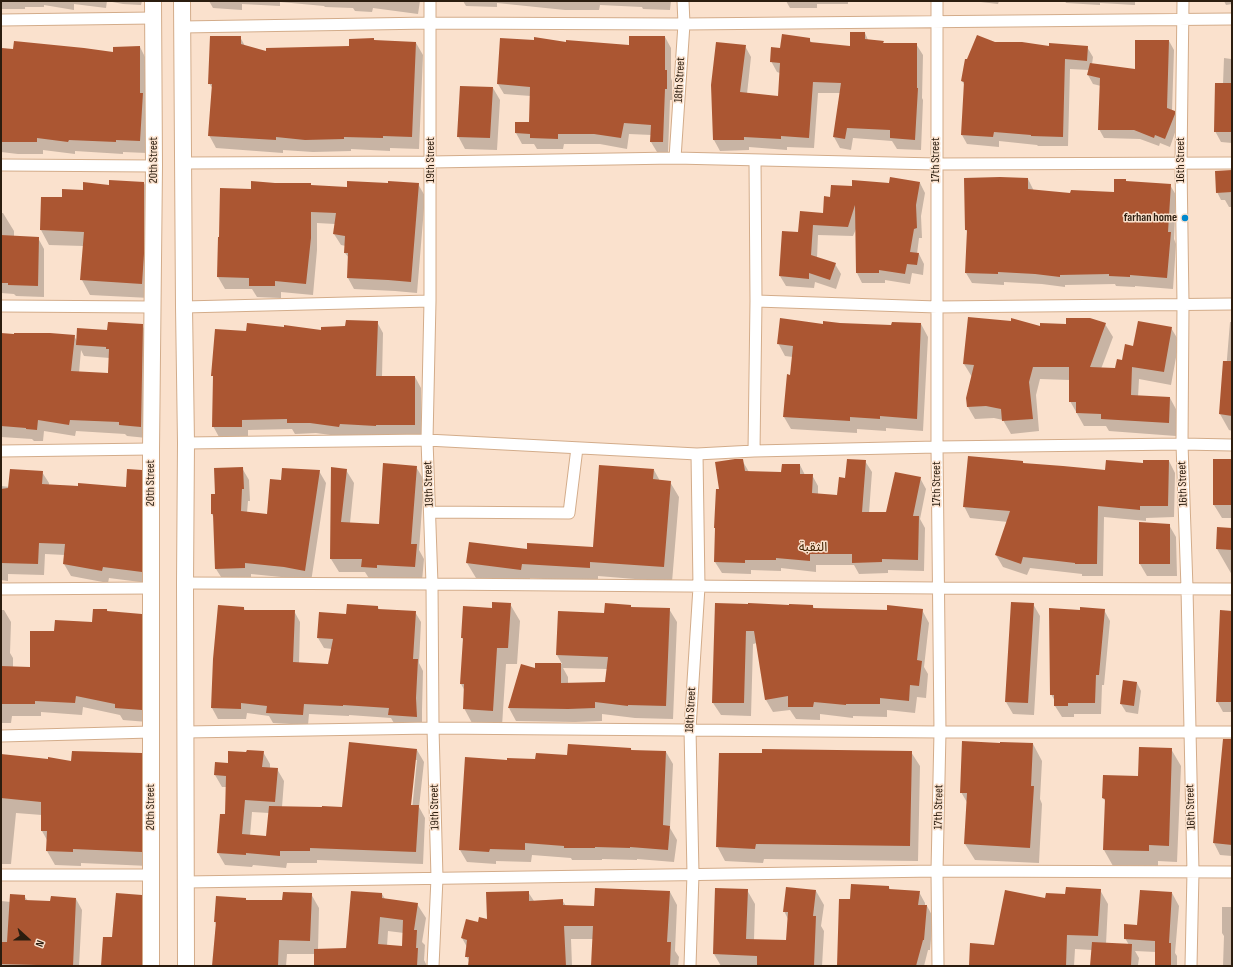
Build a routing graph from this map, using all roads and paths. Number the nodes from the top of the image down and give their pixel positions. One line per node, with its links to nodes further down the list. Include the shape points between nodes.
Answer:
1 (153, 1): 7 (street, 20th Street)
2 (182, 1): 14 (street)
3 (430, 1): 12 (street, 19th Street)
4 (683, 1): 13 (street, 18th Street)
5 (937, 1): 11 (street, 17th Street)
6 (1183, 1): 8 (street, 16th Street)
7 (153, 18): 10 (street); 23 (street, 20th Street)
8 (1183, 19): 9 (street); 11 (street); 21 (street, 16th Street)
9 (1232, 19)
10 (1, 20)
11 (937, 21): 13 (street); 20 (street, 17th Street)
12 (431, 23): 13 (street); 14 (street); 17 (street, 19th Street)
13 (684, 24): 15 (street, 18th Street)
14 (182, 27): 18 (street)
15 (676, 158): 16 (street); 17 (street)
16 (755, 160): 20 (street); 25 (street)
17 (431, 162): 18 (street); 24 (street, 19th Street)
18 (184, 163): 30 (street)
19 (1232, 163): 21 (street)
20 (936, 164): 21 (street); 31 (street, 17th Street)
21 (1181, 164): 26 (street, 16th Street)
22 (1, 165): 23 (street)
23 (154, 166): 29 (street, 20th Street)
24 (430, 301): 30 (street); 32 (street, 19th Street)
25 (756, 301): 31 (street); 40 (street)
26 (1183, 304): 27 (street); 31 (street); 34 (street, 16th Street)
27 (1232, 304)
28 (1, 306): 29 (street)
29 (152, 307): 38 (street, 20th Street)
30 (184, 307): 33 (street)
31 (937, 307): 36 (street, 17th Street)
32 (427, 440): 33 (street); 37 (street); 42 (street, 19th Street)
33 (186, 443): 43 (street)
34 (1182, 444): 35 (street); 36 (street); 48 (street, 16th Street)
35 (1232, 445)
36 (937, 447): 40 (street); 47 (street, 17th Street)
37 (578, 448): 41 (street); 42 (street, via 569,513)
38 (151, 449): 39 (street); 46 (street, 20th Street)
39 (1, 451)
40 (754, 452): 41 (street)
41 (697, 454): 45 (street, 18th Street)
42 (430, 512): 44 (street, 19th Street)
43 (185, 583): 44 (street); 54 (street)
44 (432, 584): 45 (street); 51 (street, 19th Street)
45 (698, 587): 47 (street); 52 (street, 18th Street)
46 (151, 588): 49 (street); 53 (street, 20th Street)
47 (938, 588): 48 (street); 55 (street, 17th Street)
48 (1187, 588): 50 (street); 56 (street, 16th Street)
49 (1, 589)
50 (1232, 589)
51 (434, 728): 52 (street); 54 (street); 65 (street, 19th Street)
52 (690, 729): 55 (street); 62 (street, 18th Street)
53 (151, 732): 58 (street); 64 (street, 20th Street)
54 (186, 732): 66 (street)
55 (940, 732): 56 (street); 59 (street, 17th Street)
56 (1189, 732): 57 (street); 60 (street, 16th Street)
57 (1232, 732)
58 (1, 736)
59 (937, 871): 60 (street); 62 (street); 71 (street, 17th Street)
60 (1193, 872): 61 (street); 72 (street, 16th Street)
61 (1232, 872)
62 (693, 874): 65 (street); 70 (street, 18th Street)
63 (1, 875): 64 (street)
64 (152, 875): 67 (street, 20th Street)
65 (437, 878): 66 (street); 69 (street, 19th Street)
66 (186, 882): 68 (street)
67 (151, 966)
68 (186, 966)
69 (433, 966)
70 (690, 966)
71 (938, 966)
72 (1191, 966)

